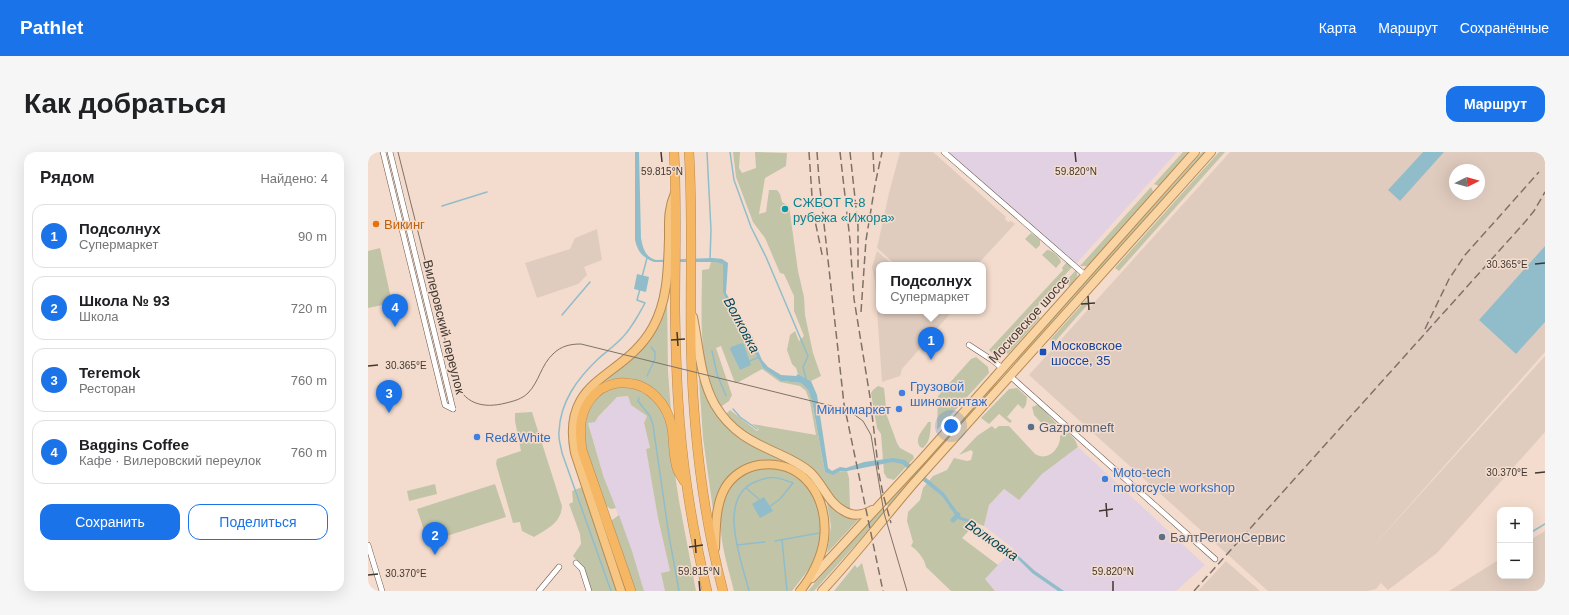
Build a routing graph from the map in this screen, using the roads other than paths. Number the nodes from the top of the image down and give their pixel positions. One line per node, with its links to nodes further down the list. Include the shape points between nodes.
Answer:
1 (383, 152): 2 (street, Вилеровский переулок, via 446,405 453,409)
2 (390, 152)
3 (674, 152): 8 (highway)
4 (689, 152): 10 (highway)
5 (944, 152): 9 (street)
6 (1195, 152): 9 (main road, Московское шоссе)
7 (1211, 152): 13 (main road, Московское шоссе)
8 (672, 270): 14 (highway); 26 (highway, via 653,327 634,352 583,395 573,418 575,453)
9 (1085, 275): 12 (main road, Московское шоссе)
10 (692, 308): 15 (main road, via 708,392 729,424 756,444 806,468 834,505 844,512 863,514); 17 (highway, via 698,447)
11 (969, 345): 12 (street)
12 (1002, 368): 13 (main road); 15 (main road, Московское шоссе)
13 (1010, 376): 18 (street); 21 (main road, Московское шоссе)
14 (686, 486): 27 (highway, via 677,468 671,422 655,396 648,390 630,383 612,384 597,391 582,415 580,439); 28 (highway)
15 (876, 507): 22 (main road, Московское шоссе)
16 (368, 545): 23 (street)
17 (714, 556): 22 (highway, via 718,507 733,478 755,465 787,466 800,473 810,484 819,501 824,520 821,552); 29 (highway)
18 (1215, 559)
19 (576, 562): 25 (street, via 582,569)
20 (559, 567): 24 (street)
21 (839, 572): 31 (main road, Московское шоссе); 32 (main road)
22 (807, 583): 30 (highway, Московское шоссе)
23 (382, 591)
24 (539, 591)
25 (589, 591)
26 (621, 591)
27 (631, 591)
28 (707, 591)
29 (723, 591)
30 (800, 591)
31 (822, 591)
32 (830, 591)

